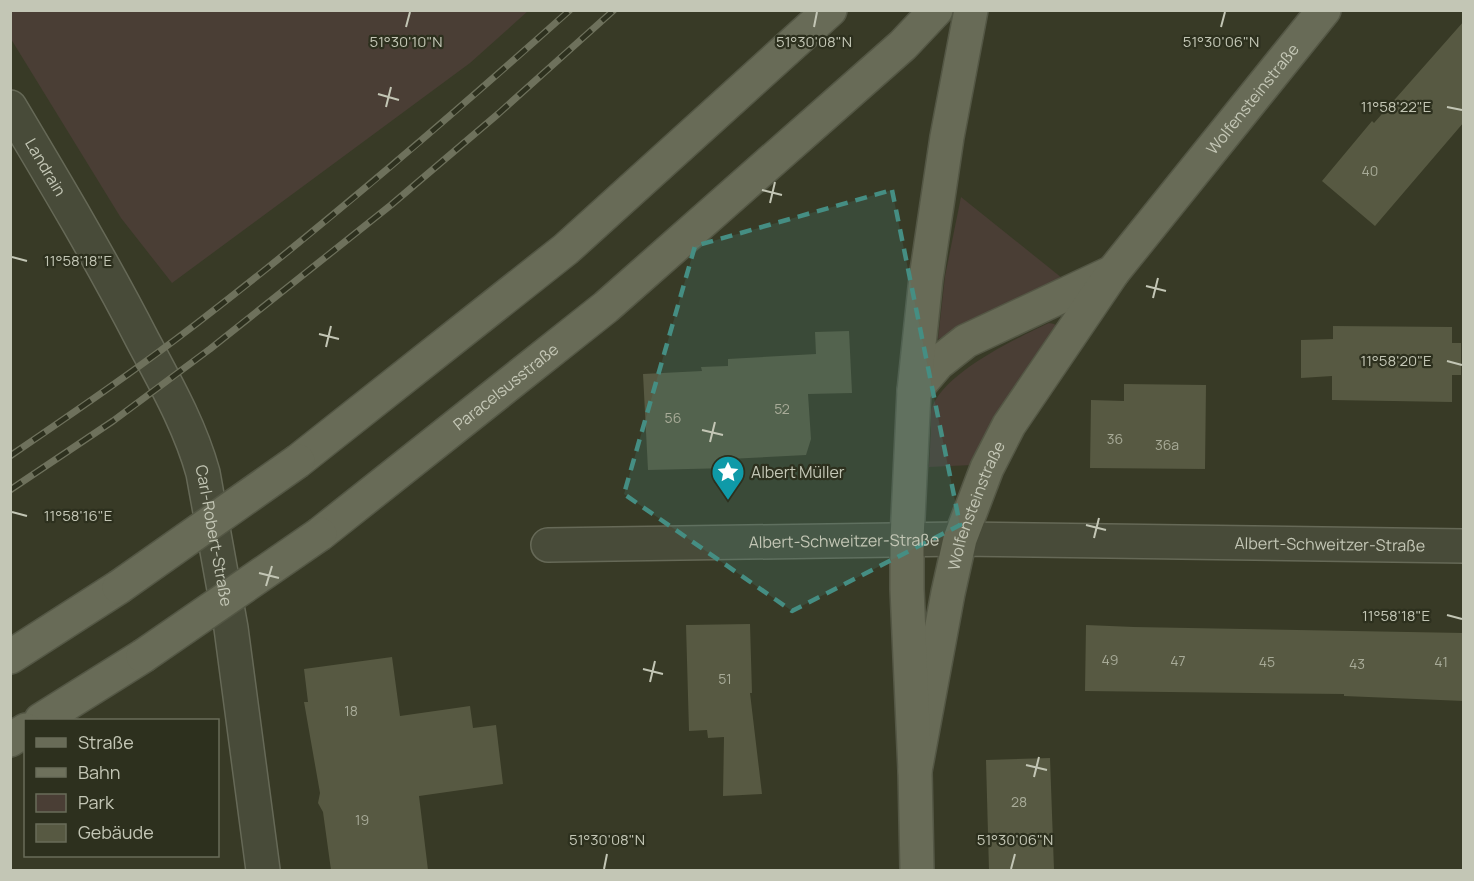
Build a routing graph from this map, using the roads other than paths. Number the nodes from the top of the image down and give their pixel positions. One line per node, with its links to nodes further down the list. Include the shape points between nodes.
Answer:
1 (830, 10): 13 (main road, bridge, via 566,249 298,461 119,587)
2 (936, 10): 14 (main road, Paracelsusstraße, bridge, via 903,45 606,307 320,534 143,656)
3 (971, 10): 8 (main road, Wolfensteinstraße, via 943,160)
4 (1324, 10): 7 (main road, Wolfensteinstraße)
5 (10, 107): 6 (street, Landrain)
6 (82, 228): 18 (street, Carl-Robert-Straße, via 196,448 231,628)
7 (1113, 272): 8 (main road, Wolfensteinstraße, via 966,341 938,363); 10 (main road, Wolfensteinstraße, via 1008,425)
8 (914, 391): 9 (main road, Wolfensteinstraße)
9 (908, 539): 10 (street, Albert-Schweitzer-Straße); 11 (street, Albert-Schweitzer-Straße); 17 (main road, Wolfensteinstraße)
10 (960, 539): 12 (street, Albert-Schweitzer-Straße); 17 (main road, Wolfensteinstraße)
11 (548, 545)
12 (1464, 546)
13 (10, 657)
14 (43, 719)
15 (24, 731): 16 (main road)
16 (10, 740)
17 (915, 771): 19 (main road, Wolfensteinstraße)
18 (263, 870)
19 (917, 870)

